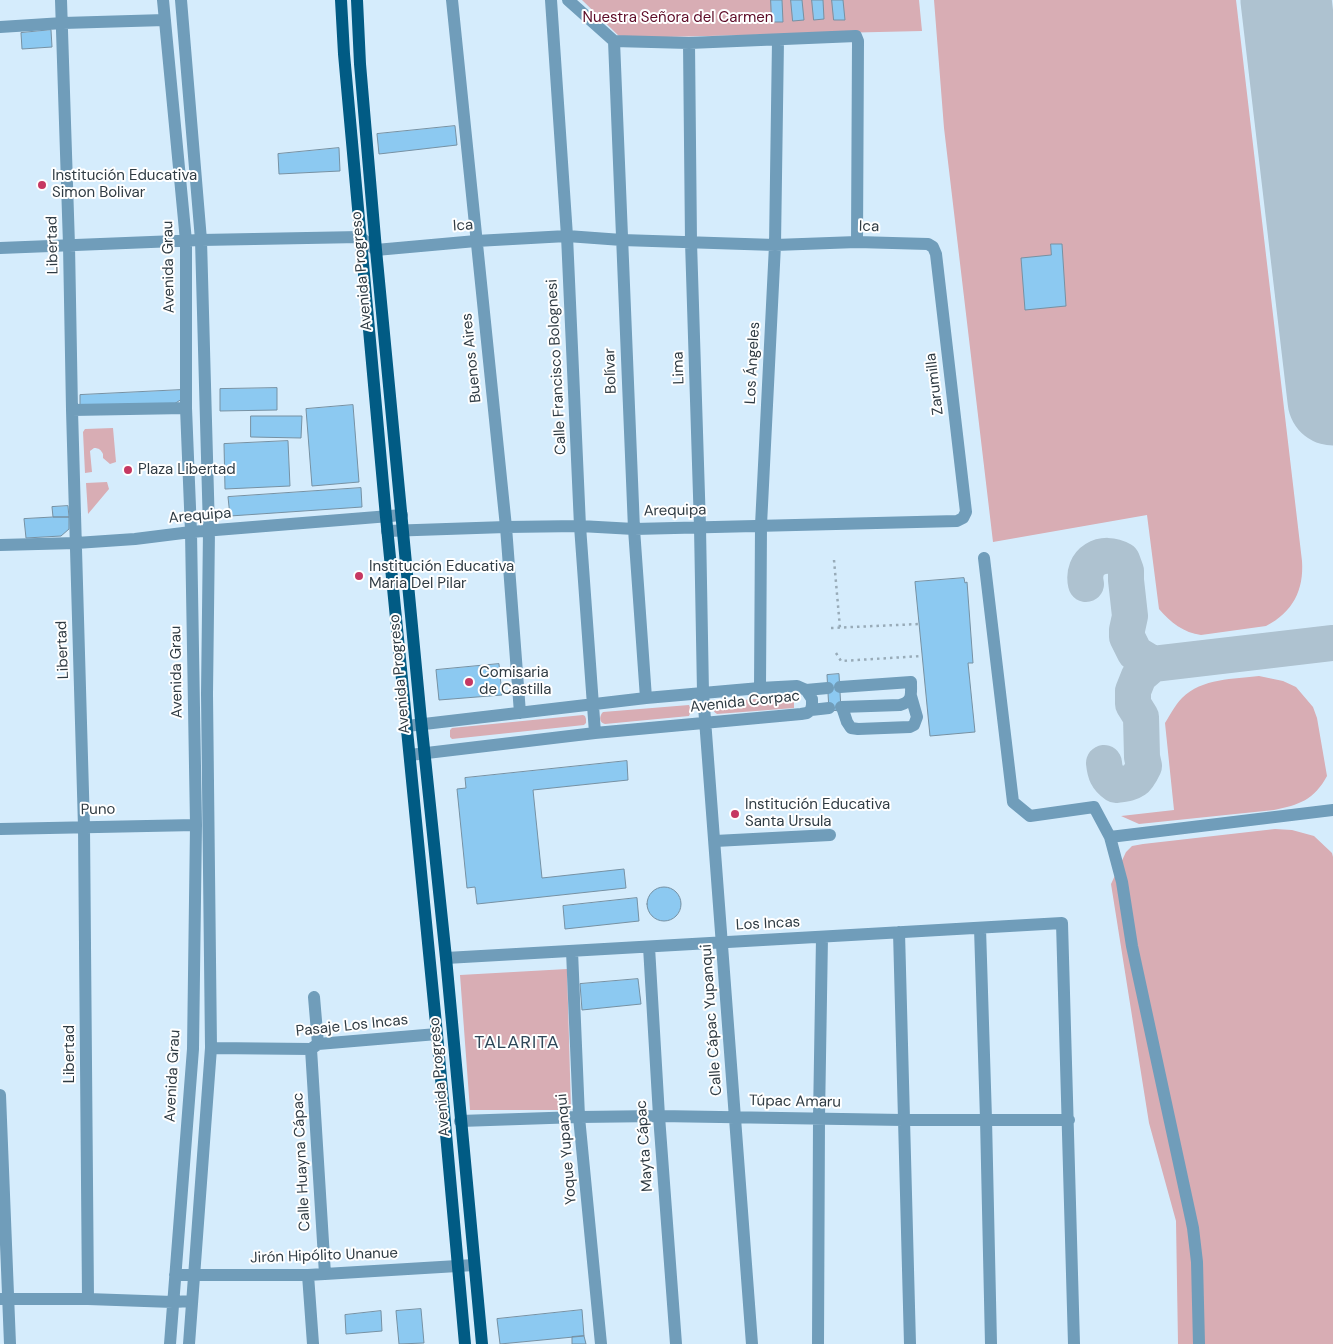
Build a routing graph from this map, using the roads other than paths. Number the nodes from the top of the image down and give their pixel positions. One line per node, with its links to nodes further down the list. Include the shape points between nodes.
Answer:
1 (61, 0): 10 (street, Libertad)
2 (163, 0): 9 (street, Avenida Grau)
3 (180, 0): 17 (street, Avenida Grau)
4 (341, 0): 16 (main road, Avenida Progreso)
5 (357, 0): 27 (main road, Avenida Progreso)
6 (452, 0): 20 (street, Buenos Aires)
7 (551, 0): 15 (street, Calle Francisco Bolognesi)
8 (568, 0): 13 (street)
9 (165, 20): 10 (street); 19 (street, Avenida Grau)
10 (63, 23): 11 (street); 23 (street, Libertad)
11 (0, 28)
12 (778, 40): 14 (street); 22 (street, via 858,38); 24 (street, Los Ángeles)
13 (614, 41): 14 (street); 18 (street, Bolívar)
14 (689, 43): 21 (street, Lima)
15 (567, 236): 18 (street, Ica); 20 (street, Ica); 33 (street, Calle Francisco Bolognesi)
16 (360, 237): 17 (street); 27 (street); 31 (main road, Avenida Progreso)
17 (201, 240): 19 (street); 38 (street, Avenida Grau)
18 (622, 240): 21 (street, Ica); 37 (street, Bolívar)
19 (186, 241): 23 (street); 28 (street, Avenida Grau)
20 (476, 241): 27 (street, Ica); 35 (street, Buenos Aires)
21 (691, 242): 24 (street, Ica); 36 (street, Lima)
22 (857, 242): 24 (street, Ica); 25 (street, Ica, via 928,244)
23 (69, 245): 26 (street); 29 (street, Libertad)
24 (775, 245): 34 (street, Los Ángeles)
25 (933, 247): 32 (street, Zarumilla, via 966,512)
26 (0, 248)
27 (376, 250): 30 (main road, Avenida Progreso)
28 (186, 408): 29 (street); 41 (street, Avenida Grau)
29 (72, 410): 42 (street, Libertad)
30 (402, 515): 31 (street, Arequipa); 39 (main road, Avenida Progreso)
31 (386, 517): 38 (street, Arequipa); 40 (main road, Avenida Progreso)
32 (964, 518): 34 (street, Arequipa)
33 (580, 526): 35 (street, Arequipa); 37 (street, Arequipa); 50 (street, Calle Francisco Bolognesi)
34 (761, 526): 36 (street, Arequipa); 45 (street, Los Ángeles)
35 (506, 527): 39 (street, Arequipa); 53 (street, Buenos Aires)
36 (700, 527): 37 (street, Arequipa); 47 (street, Lima)
37 (634, 529): 49 (street, Bolívar)
38 (209, 530): 41 (street, Arequipa); 77 (street, Avenida Grau)
39 (404, 530): 40 (street, Arequipa); 55 (main road, Avenida Progreso)
40 (387, 531): 56 (main road, Avenida Progreso)
41 (191, 532): 42 (street, Arequipa); 61 (street, Avenida Grau)
42 (76, 543): 43 (street, Arequipa); 62 (street, Libertad)
43 (0, 545)
44 (984, 558): 65 (street, via 1013,802 1030,816 1094,807)
45 (760, 688): 46 (street, Avenida Corpac, via 797,686); 47 (street, Avenida Corpac)
46 (806, 690): 48 (street, via 911,682); 52 (street, Avenida Corpac, via 812,699)
47 (703, 693): 49 (street, Avenida Corpac); 54 (street, Calle Cápac Yupanqui)
48 (911, 696): 51 (street, via 907,703 900,705); 51 (street, via 917,717 910,727 851,728)
49 (646, 698): 50 (street, Avenida Corpac)
50 (593, 704): 53 (street, Avenida Corpac); 57 (street, Calle Francisco Bolognesi)
51 (837, 707): 52 (street)
52 (811, 710): 54 (street, Avenida Corpac, via 801,714)
53 (520, 713): 55 (street, Avenida Corpac)
54 (705, 723): 57 (street, Avenida Corpac); 66 (street, Calle Cápac Yupanqui)
55 (421, 724): 56 (street, Avenida Corpac); 58 (main road, Avenida Progreso)
56 (407, 726): 59 (main road, Avenida Progreso)
57 (596, 734): 58 (street, Avenida Corpac)
58 (424, 754): 59 (street, Avenida Corpac); 73 (main road, Avenida Progreso)
59 (410, 755): 75 (main road, Avenida Progreso)
60 (1333, 810): 65 (street)
61 (196, 825): 62 (street, Puno); 90 (street, Avenida Grau, via 193,1049)
62 (84, 827): 63 (street, Puno); 94 (street, Libertad)
63 (0, 829)
64 (830, 835): 66 (street)
65 (1110, 837): 110 (street, via 1193,1228)
66 (715, 841): 70 (street, Calle Cápac Yupanqui)
67 (980, 928): 68 (street, Los Incas); 83 (street); 85 (street, Los Incas, via 1062,923)
68 (899, 932): 69 (street, Los Incas); 84 (street)
69 (822, 937): 70 (street, Los Incas); 82 (street)
70 (722, 942): 71 (street, Los Incas); 81 (street, Calle Cápac Yupanqui)
71 (649, 947): 72 (street, Los Incas); 79 (street, Mayta Cápac)
72 (572, 951): 73 (street, Los Incas); 80 (street, Yoque Yupanqui)
73 (446, 958): 86 (main road, Avenida Progreso)
74 (314, 997): 76 (street, Calle Huayna Cápac)
75 (437, 1034): 76 (street, Pasaje Los Incas); 88 (main road, Avenida Progreso)
76 (315, 1047): 77 (street, Pasaje Los Incas); 89 (street, Calle Huayna Cápac)
77 (210, 1048): 92 (street, Avenida Grau)
78 (0, 1095): 93 (street)
79 (659, 1116): 80 (street, Túpac Amaru); 81 (street, Túpac Amaru); 104 (street, Mayta Cápac)
80 (579, 1117): 86 (street, Túpac Amaru); 103 (street, Yoque Yupanqui)
81 (735, 1117): 82 (street, Túpac Amaru); 105 (street, Calle Cápac Yupanqui)
82 (819, 1118): 84 (street, Túpac Amaru); 106 (street)
83 (986, 1119): 84 (street, Túpac Amaru); 85 (street, Túpac Amaru); 108 (street)
84 (903, 1120): 107 (street)
85 (1069, 1120): 109 (street)
86 (460, 1121): 87 (main road, Avenida Progreso)
87 (474, 1265): 88 (street, Jirón Hipólito Unanue); 102 (main road, Avenida Progreso)
88 (458, 1267): 89 (street, Jirón Hipólito Unanue); 101 (main road, Avenida Progreso)
89 (325, 1274): 91 (street, Jirón Hipólito Unanue)
90 (175, 1275): 92 (street, Jirón Hipólito Unanue); 96 (street, Avenida Grau)
91 (308, 1275): 92 (street, Jirón Hipólito Unanue); 100 (street)
92 (194, 1276): 95 (street, Avenida Grau)
93 (4, 1299): 94 (street); 97 (street)
94 (88, 1299): 96 (street)
95 (192, 1301): 96 (street); 99 (street, Avenida Grau)
96 (173, 1302): 98 (street, Avenida Grau)
97 (10, 1344)
98 (170, 1344)
99 (189, 1344)
100 (313, 1344)
101 (465, 1344)
102 (482, 1344)
103 (601, 1344)
104 (676, 1344)
105 (752, 1344)
106 (818, 1344)
107 (910, 1344)
108 (991, 1344)
109 (1074, 1344)
110 (1199, 1344)

